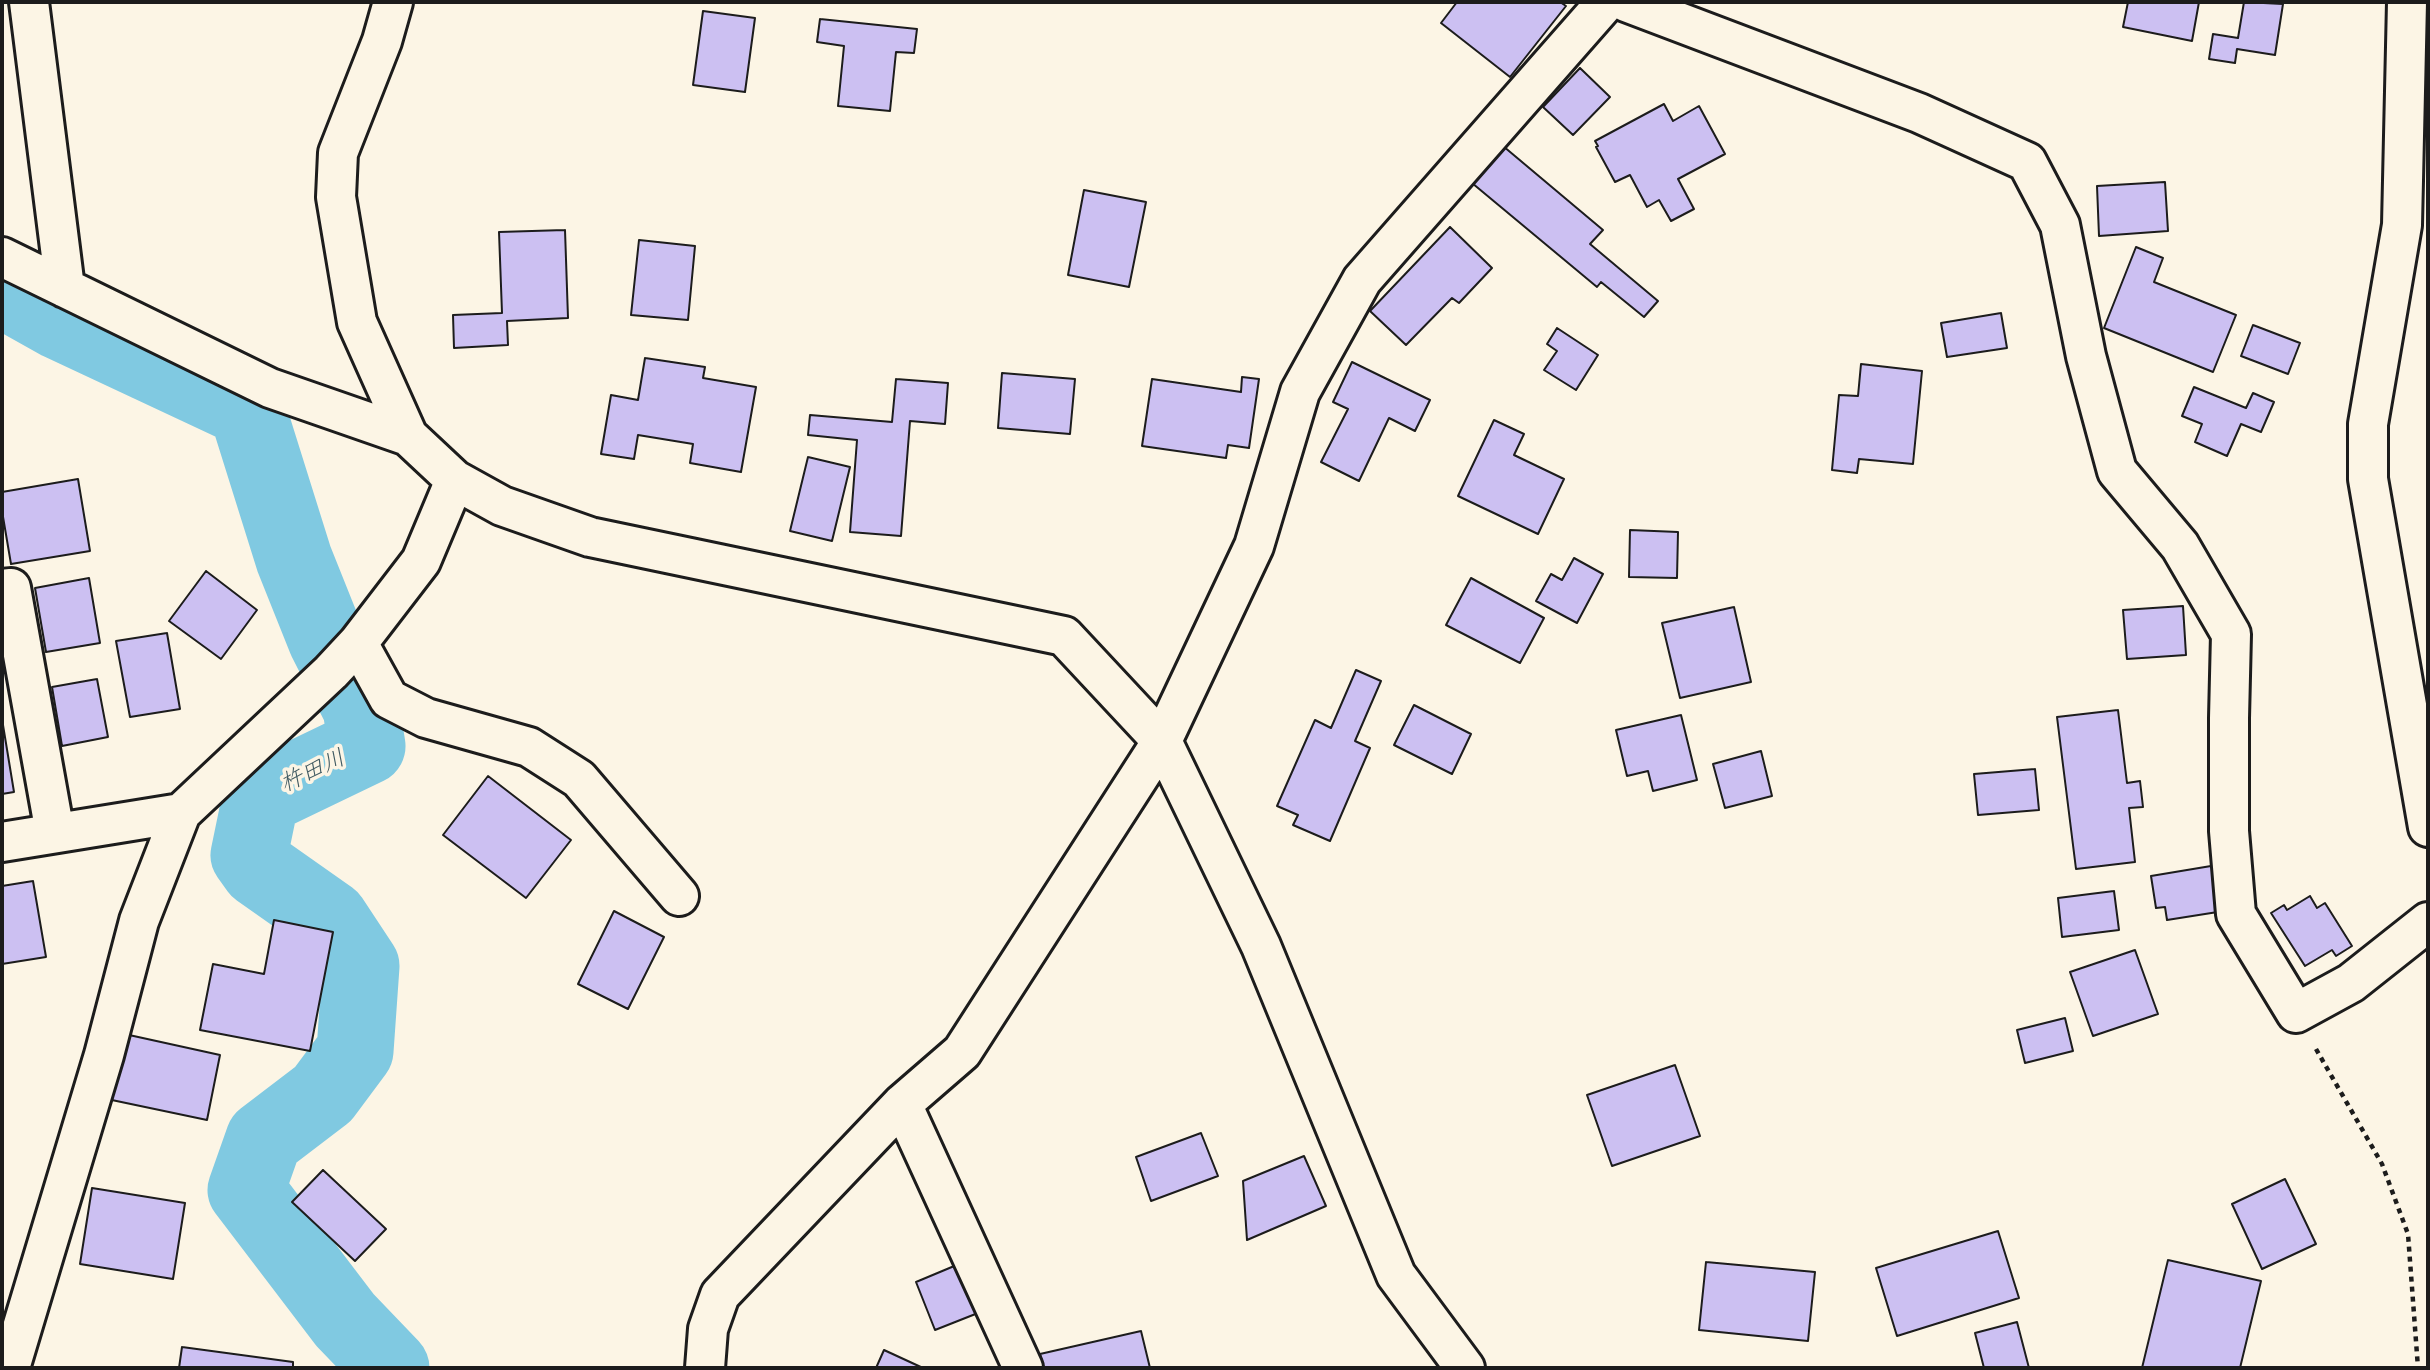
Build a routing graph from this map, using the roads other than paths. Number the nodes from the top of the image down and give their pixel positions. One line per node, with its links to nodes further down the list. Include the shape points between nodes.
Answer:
1 (29, 2): 7 (street)
2 (393, 2): 8 (street, via 338,153 337,197 357,322)
3 (1606, 2): 12 (street, via 1362,280 1300,392 1254,546)
4 (1626, 2): 18 (street, via 1919,113 2027,162 2060,225 2086,356 2117,471 2180,546 2231,634 2230,831 2236,914 2296,1013 2351,983)
5 (2407, 2): 14 (street, via 2403,225 2368,424 2368,479)
6 (2, 257): 7 (street)
7 (65, 288): 8 (street, via 270,388)
8 (408, 436): 9 (street)
9 (455, 480): 11 (street, via 421,561); 12 (street, via 502,506 590,537 1064,636)
10 (2, 589): 15 (street, via 11,588)
11 (358, 643): 13 (street); 17 (street, via 389,699 426,718 529,747 579,779)
12 (1162, 741): 19 (street, via 962,1052); 23 (street, via 1261,946 1396,1275)
13 (181, 813): 15 (street); 20 (street, via 139,921 104,1055)
14 (2428, 827)
15 (55, 833): 16 (street)
16 (2, 842)
17 (679, 896)
18 (2428, 922)
19 (902, 1104): 21 (street, via 720,1296 708,1329); 22 (street)
20 (10, 1368)
21 (705, 1368)
22 (1023, 1368)
23 (1465, 1368)

